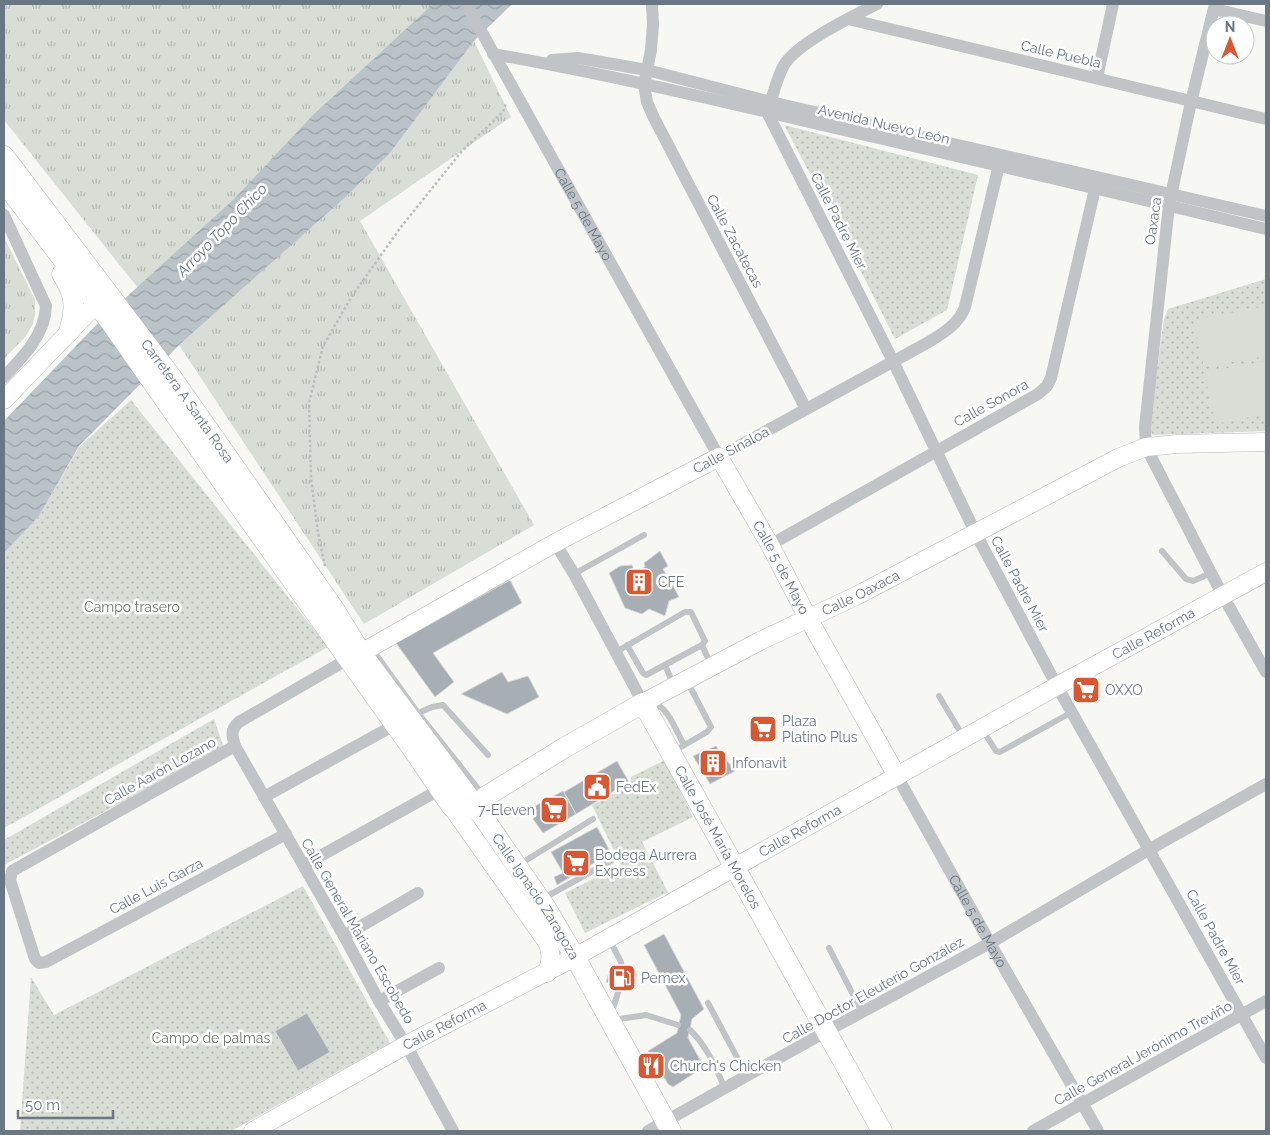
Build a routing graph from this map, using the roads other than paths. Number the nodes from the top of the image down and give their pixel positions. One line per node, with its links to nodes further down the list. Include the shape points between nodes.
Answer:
1 (466, 4): 8 (street, Calle 5 de Mayo)
2 (652, 4): 10 (street)
3 (877, 4): 6 (street)
4 (1113, 4): 11 (street)
5 (1214, 6): 7 (street); 13 (street, Oaxaca)
6 (848, 19): 11 (street, Calle Puebla); 14 (street, via 796,50 785,64)
7 (1266, 20)
8 (494, 54): 9 (street, Avenida Nuevo León); 36 (street, Calle 5 de Mayo)
9 (538, 62): 10 (street, via 578,58); 12 (street, Avenida Nuevo León)
10 (648, 70): 12 (street); 14 (street)
11 (1096, 78): 13 (street, Calle Puebla)
12 (644, 84): 14 (street, Avenida Nuevo León); 32 (street, Calle Zacatecas, via 654,118)
13 (1192, 102): 15 (street, Calle Puebla); 20 (street, Oaxaca)
14 (769, 107): 17 (street, Avenida Nuevo León); 29 (street, Calle Padre Mier)
15 (1266, 119)
16 (4, 156): 27 (main road, Carretera A Santa Rosa)
17 (998, 161): 19 (street, Avenida Nuevo León); 29 (street, Calle Sinaloa, via 963,312 942,334)
18 (4, 182): 24 (main road, Carretera A Santa Rosa)
19 (1096, 183): 20 (street, Avenida Nuevo León); 35 (street, Calle Sonora, via 1047,386)
20 (1170, 200): 23 (street, Avenida Nuevo León); 34 (street, Oaxaca, via 1145,428)
21 (4, 215): 30 (street, via 46,306 46,317 36,338)
22 (1266, 216): 23 (street)
23 (1247, 218): 25 (street, Avenida Nuevo León)
24 (35, 224): 26 (main road, Carretera A Santa Rosa); 28 (main road, via 41,243 72,292 74,305)
25 (1266, 229)
26 (96, 304): 27 (main road, Carretera A Santa Rosa); 28 (street)
27 (115, 314): 51 (main road, Carretera A Santa Rosa, via 164,382 235,500 316,610)
28 (69, 332): 31 (street)
29 (893, 361): 32 (street, Calle Sinaloa); 35 (street, Calle Padre Mier)
30 (4, 377)
31 (4, 400)
32 (806, 409): 36 (street, Calle Sinaloa)
33 (1266, 442): 34 (street, Calle Oaxaca)
34 (1146, 447): 39 (street, Calle Oaxaca, via 1118,458); 45 (street)
35 (935, 451): 39 (street, Calle Padre Mier); 42 (street, Calle Sonora)
36 (719, 458): 37 (street, Calle Sinaloa); 38 (street, Calle 5 de Mayo)
37 (697, 468): 38 (street, via 716,467); 41 (street, Calle Sinaloa)
38 (729, 476): 42 (street, Calle 5 de Mayo)
39 (976, 534): 48 (street, Calle Oaxaca); 56 (street, Calle Padre Mier)
40 (644, 535): 46 (lane)
41 (555, 543): 46 (street, Calle José María Morelos); 51 (street, Calle Sinaloa)
42 (770, 545): 48 (street, Calle 5 de Mayo)
43 (1162, 551): 45 (lane, via 1186,579 1193,581)
44 (1266, 572): 47 (street, Calle Reforma)
45 (1211, 573): 47 (street)
46 (574, 574): 50 (street, Calle José María Morelos)
47 (1223, 596): 54 (street); 56 (street, Calle Reforma)
48 (808, 618): 53 (street, Calle Oaxaca); 66 (street, Calle 5 de Mayo)
49 (702, 645): 50 (lane, via 705,637 688,611); 52 (lane); 53 (lane)
50 (621, 648): 52 (lane, via 642,673 649,674); 58 (street, Calle José María Morelos)
51 (360, 653): 60 (main road, Carretera A Santa Rosa); 63 (street, Calle Aarón Lozano, via 239,722 232,731)
52 (665, 665): 55 (lane)
53 (712, 666): 55 (street, Calle Oaxaca)
54 (1266, 672)
55 (681, 683): 58 (street, Calle Oaxaca); 64 (lane, via 711,726 707,732)
56 (1057, 686): 59 (street, Calle Padre Mier); 61 (street, Calle Reforma)
57 (939, 696): 62 (lane)
58 (643, 703): 64 (main road, Calle José María Morelos); 70 (main road, Calle Oaxaca)
59 (1072, 712): 61 (lane, via 1000,752 996,751); 75 (street, Calle Padre Mier)
60 (408, 718): 65 (lane, via 443,705); 68 (main road, Calle Ignacio Zaragoza); 69 (street); 70 (main road, Calle Ignacio Zaragoza)
61 (981, 728): 62 (street, Calle Reforma)
62 (964, 738): 66 (street, Calle Reforma)
63 (235, 746): 69 (street, Calle General Mariano Escobedo); 81 (street, Calle Aarón Lozano, via 17,867 10,874)
64 (677, 749): 79 (main road, Calle José María Morelos)
65 (488, 755)
66 (897, 776): 79 (street, Calle Reforma); 85 (street, Calle 5 de Mayo)
67 (1266, 784): 75 (street, Calle Doctor Eleuterio González)
68 (441, 789): 71 (main road, Calle Ignacio Zaragoza); 77 (street)
69 (264, 797): 74 (street, Calle General Mariano Escobedo)
70 (480, 805): 71 (main road, via 465,810); 73 (main road, Calle Oaxaca); 78 (main road, Calle Ignacio Zaragoza)
71 (452, 807): 73 (street, Calle Ignacio Zaragoza)
72 (593, 820): 78 (lane)
73 (465, 827): 90 (street, Calle Ignacio Zaragoza, via 547,942 551,950)
74 (286, 834): 77 (street, Calle General Mariano Escobedo); 81 (street, Calle Luis Garza, via 46,962 39,963 34,959)
75 (1150, 849): 85 (street, Calle Doctor Eleuterio González); 96 (street, Calle Padre Mier)
76 (611, 861): 82 (lane)
77 (304, 865): 83 (street, Calle General Mariano Escobedo)
78 (517, 866): 82 (main road, Calle Ignacio Zaragoza)
79 (734, 867): 84 (street, Calle Reforma); 100 (main road, Calle José María Morelos)
80 (418, 893): 83 (street)
81 (9, 897)
82 (540, 900): 87 (main road, Calle Ignacio Zaragoza)
83 (344, 936): 92 (street, Calle General Mariano Escobedo)
84 (608, 939): 87 (street, Calle Reforma); 89 (lane)
85 (990, 943): 95 (street, Calle Doctor Eleuterio González); 105 (street, Calle 5 de Mayo)
86 (829, 948): 95 (lane)
87 (575, 958): 90 (street, Calle Reforma); 97 (main road, Calle Ignacio Zaragoza)
88 (439, 968): 92 (street)
89 (622, 970)
90 (547, 973): 101 (street, Calle Reforma)
91 (620, 986): 97 (lane)
92 (379, 1001): 101 (street, Calle General Mariano Escobedo)
93 (1266, 1001): 96 (street, Calle General Jerónimo Treviño)
94 (708, 1003): 103 (lane)
95 (862, 1012): 100 (street, Calle Doctor Eleuterio González)
96 (1242, 1015): 102 (street, Calle Padre Mier); 105 (street, Calle General Jerónimo Treviño)
97 (610, 1021): 98 (lane, via 646,1015); 106 (main road, Calle Ignacio Zaragoza)
98 (678, 1025)
99 (690, 1030): 104 (lane, via 699,1038)
100 (827, 1032): 103 (street, Calle Doctor Eleuterio González); 110 (main road, Calle José María Morelos)
101 (406, 1045): 107 (street, Calle Reforma); 108 (street, Calle General Mariano Escobedo)
102 (1266, 1058)
103 (747, 1076): 104 (street, Calle Doctor Eleuterio González)
104 (726, 1088): 106 (street, Calle Doctor Eleuterio González)
105 (1084, 1104): 111 (street, Calle General Jerónimo Treviño); 112 (street, Calle 5 de Mayo)
106 (668, 1126): 109 (street, Calle Doctor Eleuterio González)
107 (253, 1131)
108 (453, 1131)
109 (648, 1131)
110 (882, 1131)
111 (1033, 1131)
112 (1098, 1131)

